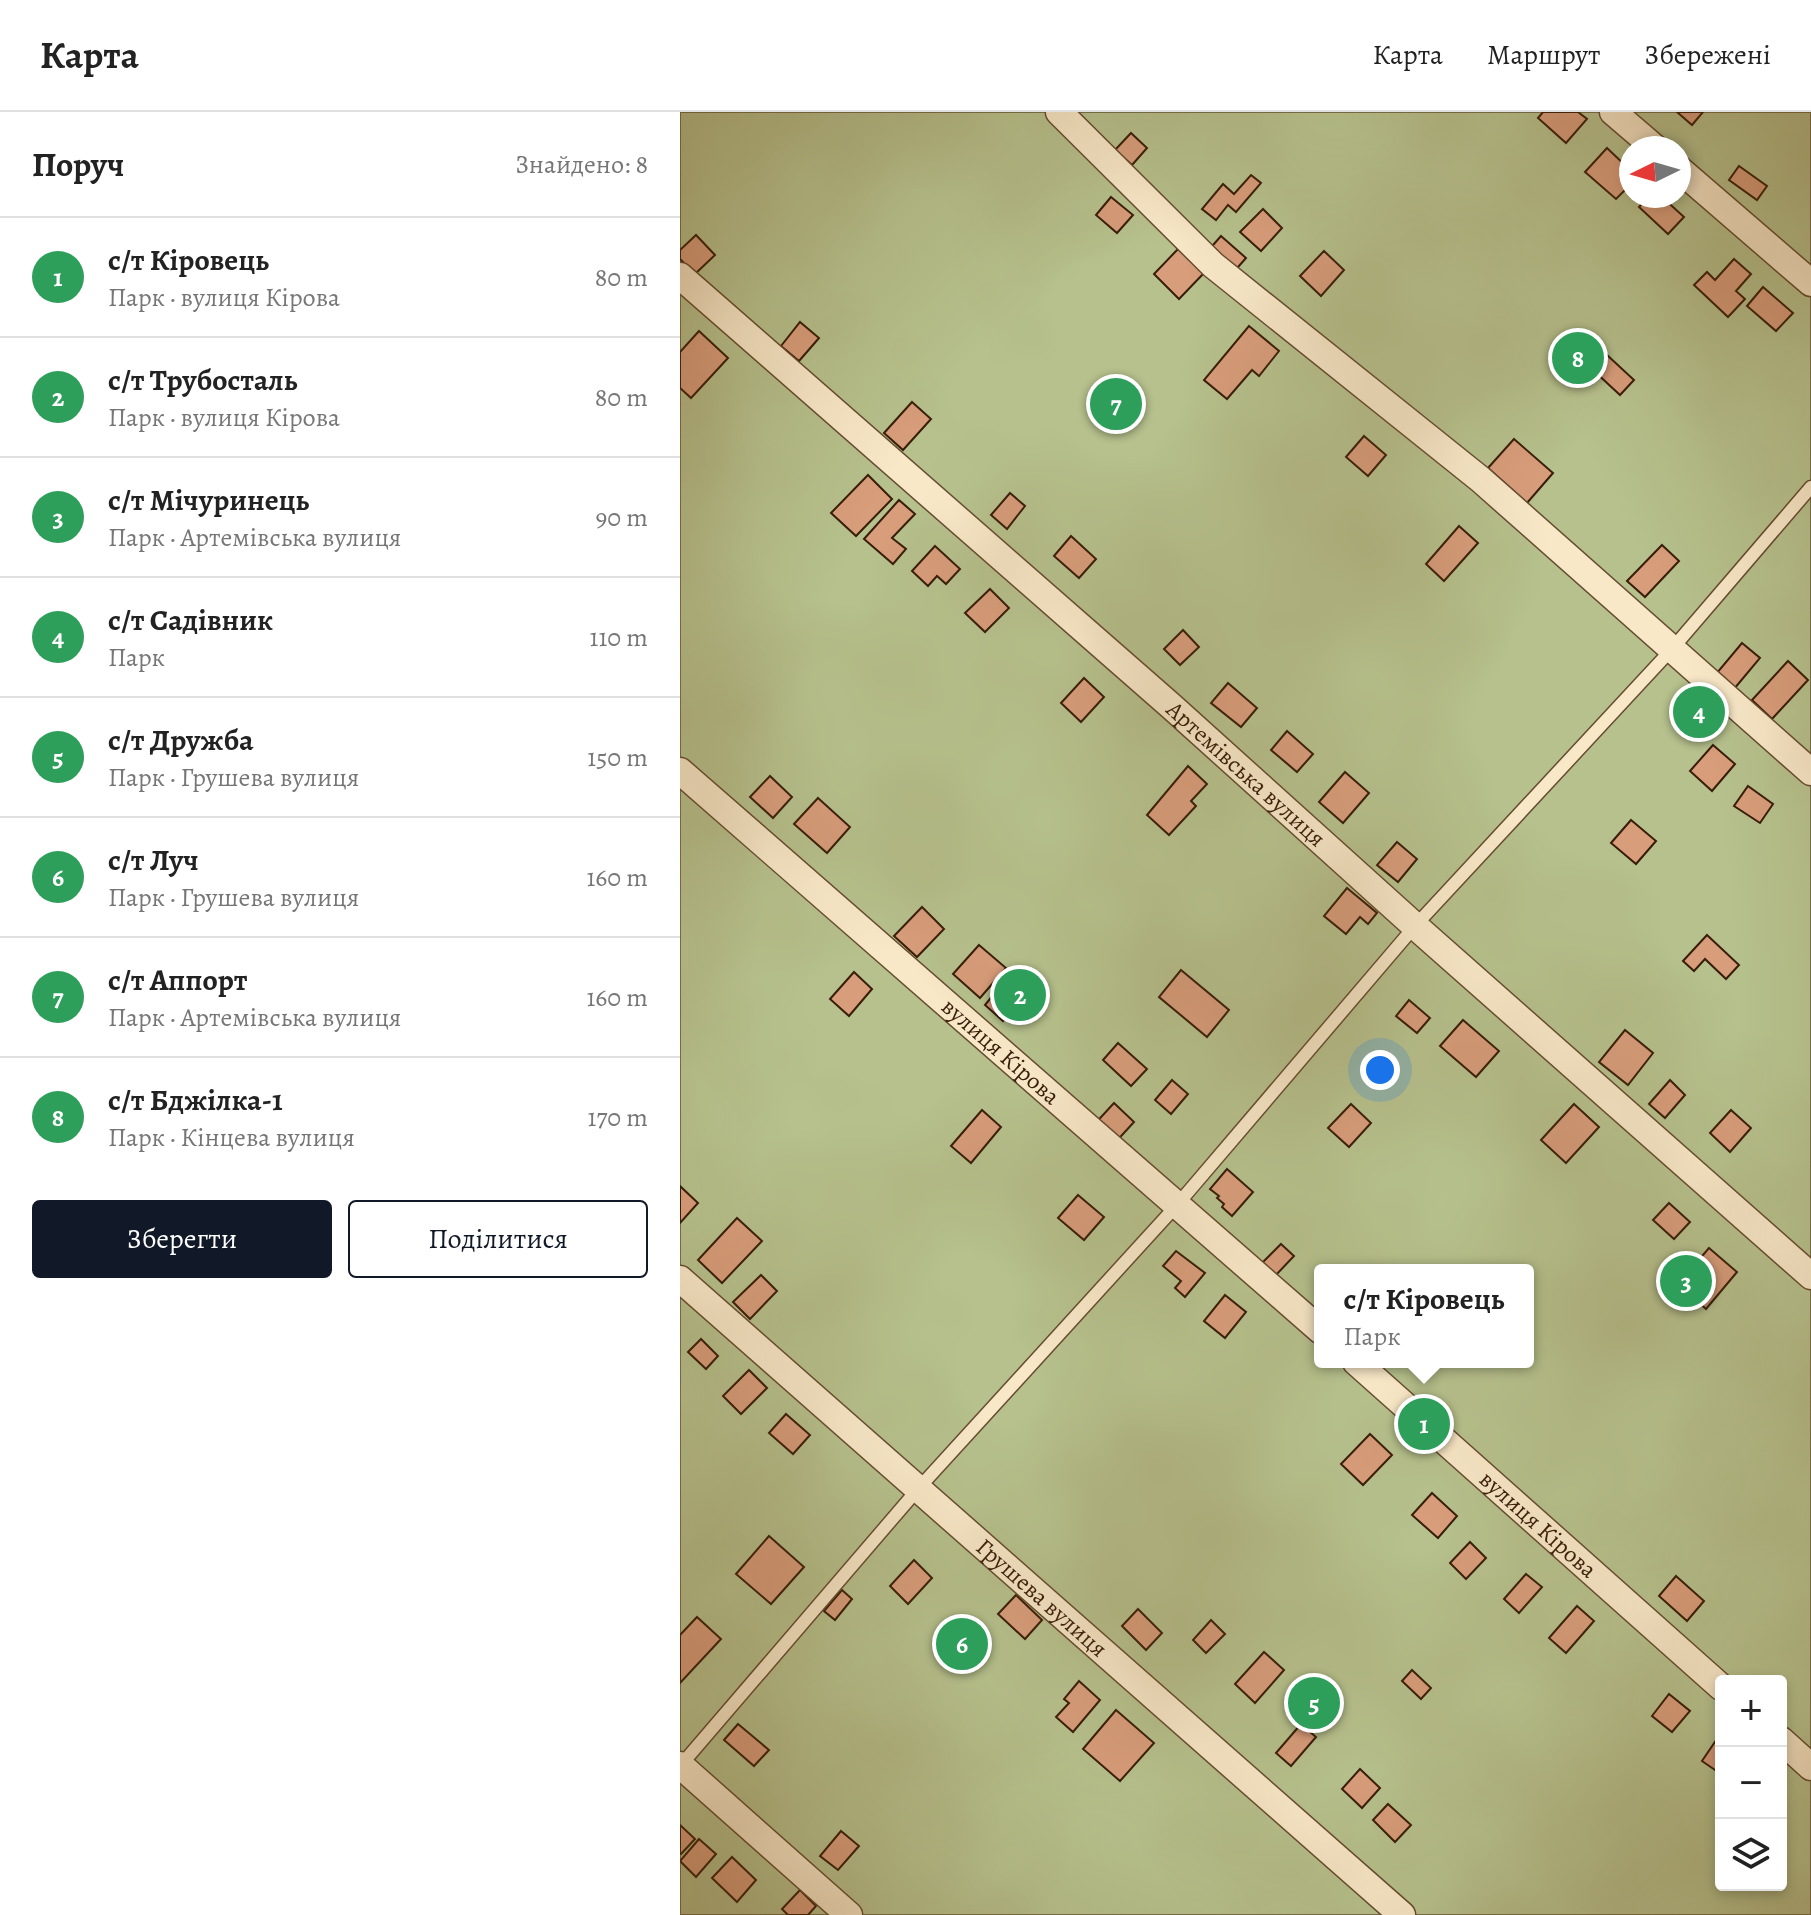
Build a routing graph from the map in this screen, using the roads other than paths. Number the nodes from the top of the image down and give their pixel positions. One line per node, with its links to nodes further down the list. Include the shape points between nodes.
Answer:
1 (1059, 112): 8 (street, via 1213,265 1480,479)
2 (1613, 112): 3 (street)
3 (1641, 136)
4 (1691, 179): 6 (street)
5 (680, 276): 11 (street, Артемівська вулиця)
6 (1811, 283)
7 (1811, 487): 8 (lane)
8 (1672, 649): 10 (street); 11 (lane)
9 (680, 771): 12 (street, вулиця Кірова)
10 (1811, 772)
11 (1415, 926): 12 (lane); 13 (street, Артемівська вулиця)
12 (1177, 1205): 15 (street, вулиця Кірова); 17 (lane)
13 (1811, 1276)
14 (680, 1279): 17 (street, Грушева вулиця)
15 (1314, 1325)
16 (1363, 1368): 18 (street, вулиця Кірова)
17 (918, 1489): 20 (lane); 23 (street, Грушева вулиця)
18 (1715, 1682)
19 (1787, 1745): 21 (street)
20 (680, 1765): 22 (street)
21 (1811, 1767)
22 (849, 1915)
23 (1402, 1915)

